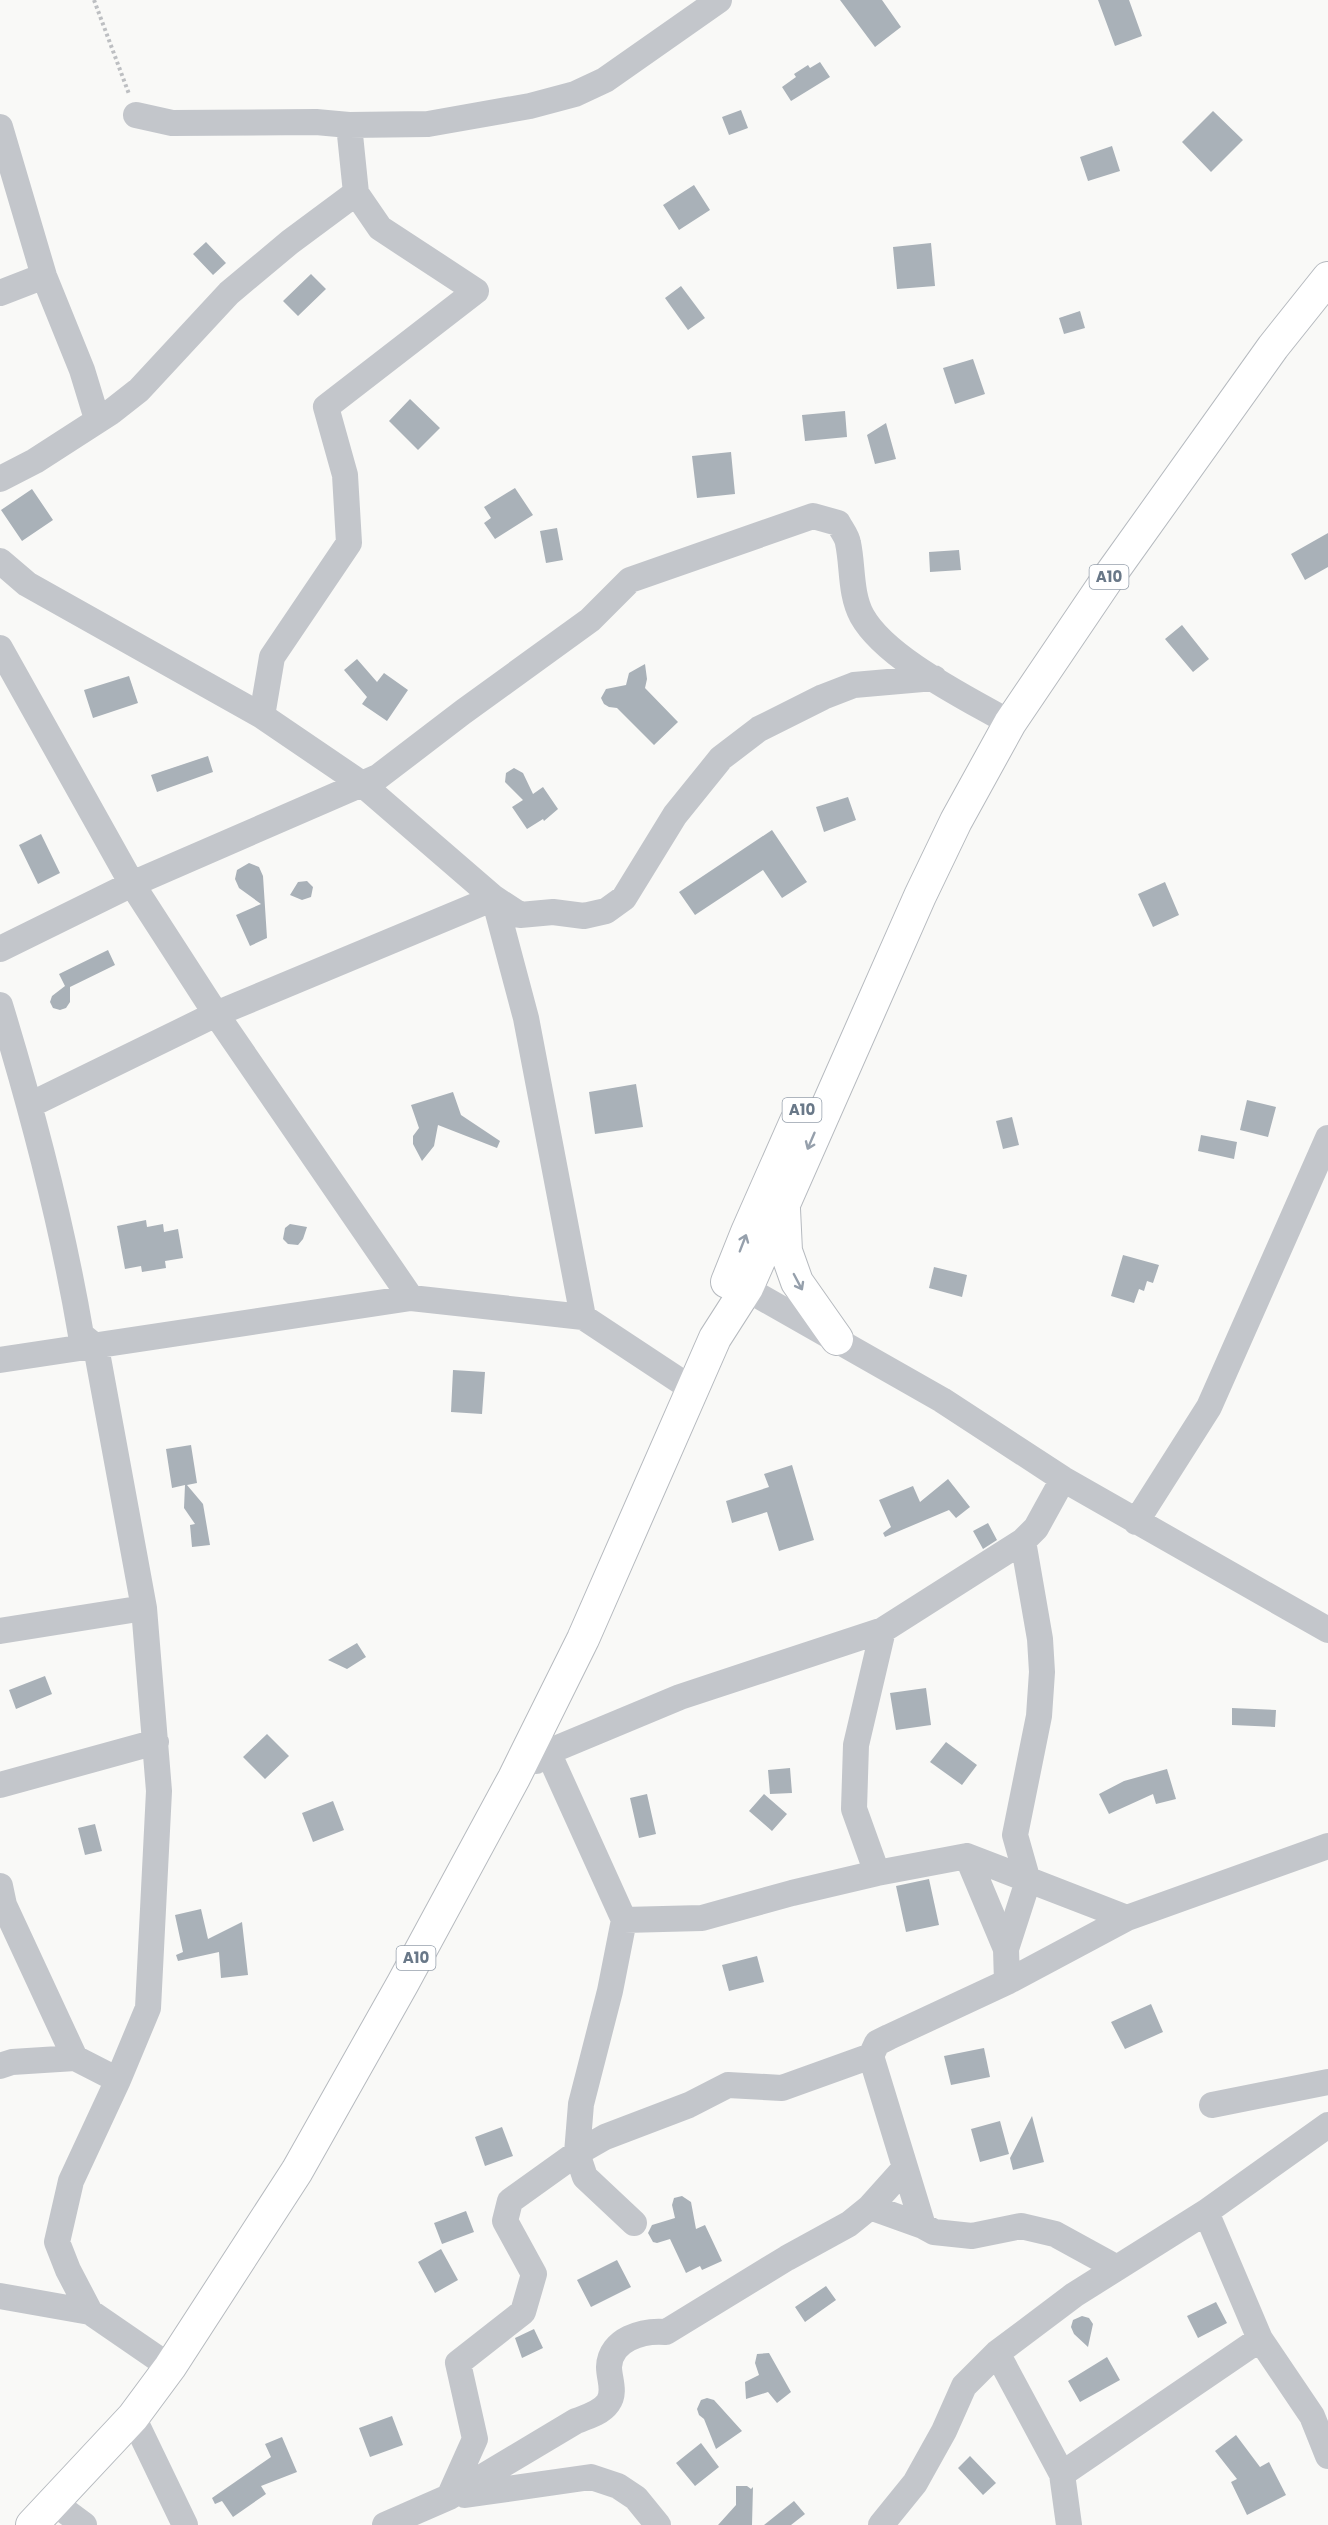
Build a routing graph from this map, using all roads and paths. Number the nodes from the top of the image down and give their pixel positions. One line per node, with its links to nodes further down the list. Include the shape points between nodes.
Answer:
1 (94, 0): 3 (path)
2 (719, 0): 4 (street, via 605,80 575,94 428,124)
3 (136, 115): 4 (street, via 172,123)
4 (349, 125): 6 (street)
5 (0, 126): 7 (street)
6 (356, 193): 10 (street, via 229,292 139,390); 15 (street, via 380,228 476,291 326,407 345,475 349,543 272,657)
7 (44, 276): 9 (street); 10 (street)
8 (1328, 278): 16 (main road, A10, via 1252,376)
9 (0, 293)
10 (97, 419): 11 (street, via 35,461)
11 (0, 479)
12 (0, 561): 15 (street, via 27,584)
13 (0, 649): 18 (street)
14 (934, 678): 16 (street); 17 (street, via 881,640 862,615 853,584 848,541 838,523 813,516 630,580 590,620 378,777); 20 (street, via 854,686 759,729 721,759 675,815 624,898 606,911 585,916 553,912 520,915)
15 (262, 716): 17 (street)
16 (1010, 723): 19 (main road, A10)
17 (362, 784): 18 (street); 20 (street)
18 (132, 884): 21 (street); 23 (street)
19 (920, 896): 26 (main road, A10, one-way to 26); 27 (main road, A10, one-way to 19, via 777,1164 854,1000 891,933)
20 (494, 898): 23 (street); 29 (street, via 526,1018)
21 (0, 949)
22 (0, 1005): 24 (street)
23 (216, 1014): 24 (street); 28 (street)
24 (30, 1105): 31 (street, via 81,1335)
25 (1328, 1138): 35 (street, via 1209,1407)
26 (784, 1206): 27 (main road, A10); 30 (main road, one-way to 30, via 786,1251 797,1282)
27 (738, 1283): 30 (street); 33 (main road, A10, via 718,1311 714,1338)
28 (411, 1298): 29 (street); 31 (street)
29 (583, 1317): 33 (street)
30 (837, 1339): 34 (street, via 942,1400)
31 (96, 1347): 32 (street); 37 (street)
32 (0, 1360)
33 (692, 1389): 43 (main road, A10, via 583,1639)
34 (1063, 1479): 35 (street); 36 (street, via 1036,1528)
35 (1136, 1522): 40 (street)
36 (1023, 1541): 39 (street); 48 (street, via 1042,1672 1039,1716 1015,1835)
37 (144, 1608): 38 (street); 41 (street)
38 (0, 1630)
39 (883, 1630): 42 (street, via 680,1697); 47 (street, via 856,1745 854,1809)
40 (1328, 1630)
41 (156, 1742): 44 (street); 57 (street, via 159,1791 148,2008)
42 (548, 1752): 43 (street); 51 (street)
43 (514, 1778): 72 (main road, A10, via 297,2171)
44 (0, 1785)
45 (1328, 1846): 50 (street)
46 (968, 1856): 47 (street); 48 (street); 52 (street)
47 (877, 1873): 51 (street, via 702,1918)
48 (1028, 1881): 50 (street); 52 (street)
49 (0, 1886): 55 (street, via 4,1905)
50 (1127, 1918): 53 (street)
51 (624, 1920): 61 (street, via 581,2104)
52 (1006, 1949): 53 (street)
53 (1007, 1982): 54 (street, via 877,2043)
54 (871, 2056): 61 (street, via 782,2088 728,2085 689,2105 605,2137); 62 (street)
55 (75, 2058): 56 (street); 57 (street)
56 (0, 2066)
57 (118, 2080): 69 (street, via 71,2181 57,2242)
58 (1328, 2082): 59 (street)
59 (1212, 2105)
60 (1328, 2125): 64 (street)
61 (577, 2153): 65 (street, via 585,2177); 76 (street, via 510,2201 505,2221 534,2274 523,2312 458,2363 475,2439)
62 (905, 2168): 63 (street); 66 (street)
63 (870, 2207): 66 (street); 76 (street, via 849,2224 666,2332 649,2331 622,2342 613,2350 609,2366 612,2394 608,2404)
64 (1206, 2212): 67 (street); 70 (street)
65 (634, 2223)
66 (923, 2226): 67 (street, via 934,2232 972,2236 1021,2226 1055,2234)
67 (1117, 2268): 71 (street)
68 (0, 2296): 69 (street)
69 (90, 2312): 72 (street)
70 (1260, 2339): 74 (street, via 1312,2416); 75 (street)
71 (997, 2353): 75 (street); 83 (street, via 964,2386 915,2483)
72 (170, 2367): 73 (main road, A10)
73 (132, 2417): 77 (main road, A10); 80 (street)
74 (1328, 2456)
75 (1062, 2474): 84 (street)
76 (449, 2497): 81 (street); 82 (street, via 591,2477 618,2486 636,2498)
77 (53, 2502): 78 (main road, A10); 79 (street)
78 (32, 2525)
79 (84, 2525)
80 (185, 2525)
81 (385, 2525)
82 (658, 2525)
83 (881, 2525)
84 (1069, 2525)

